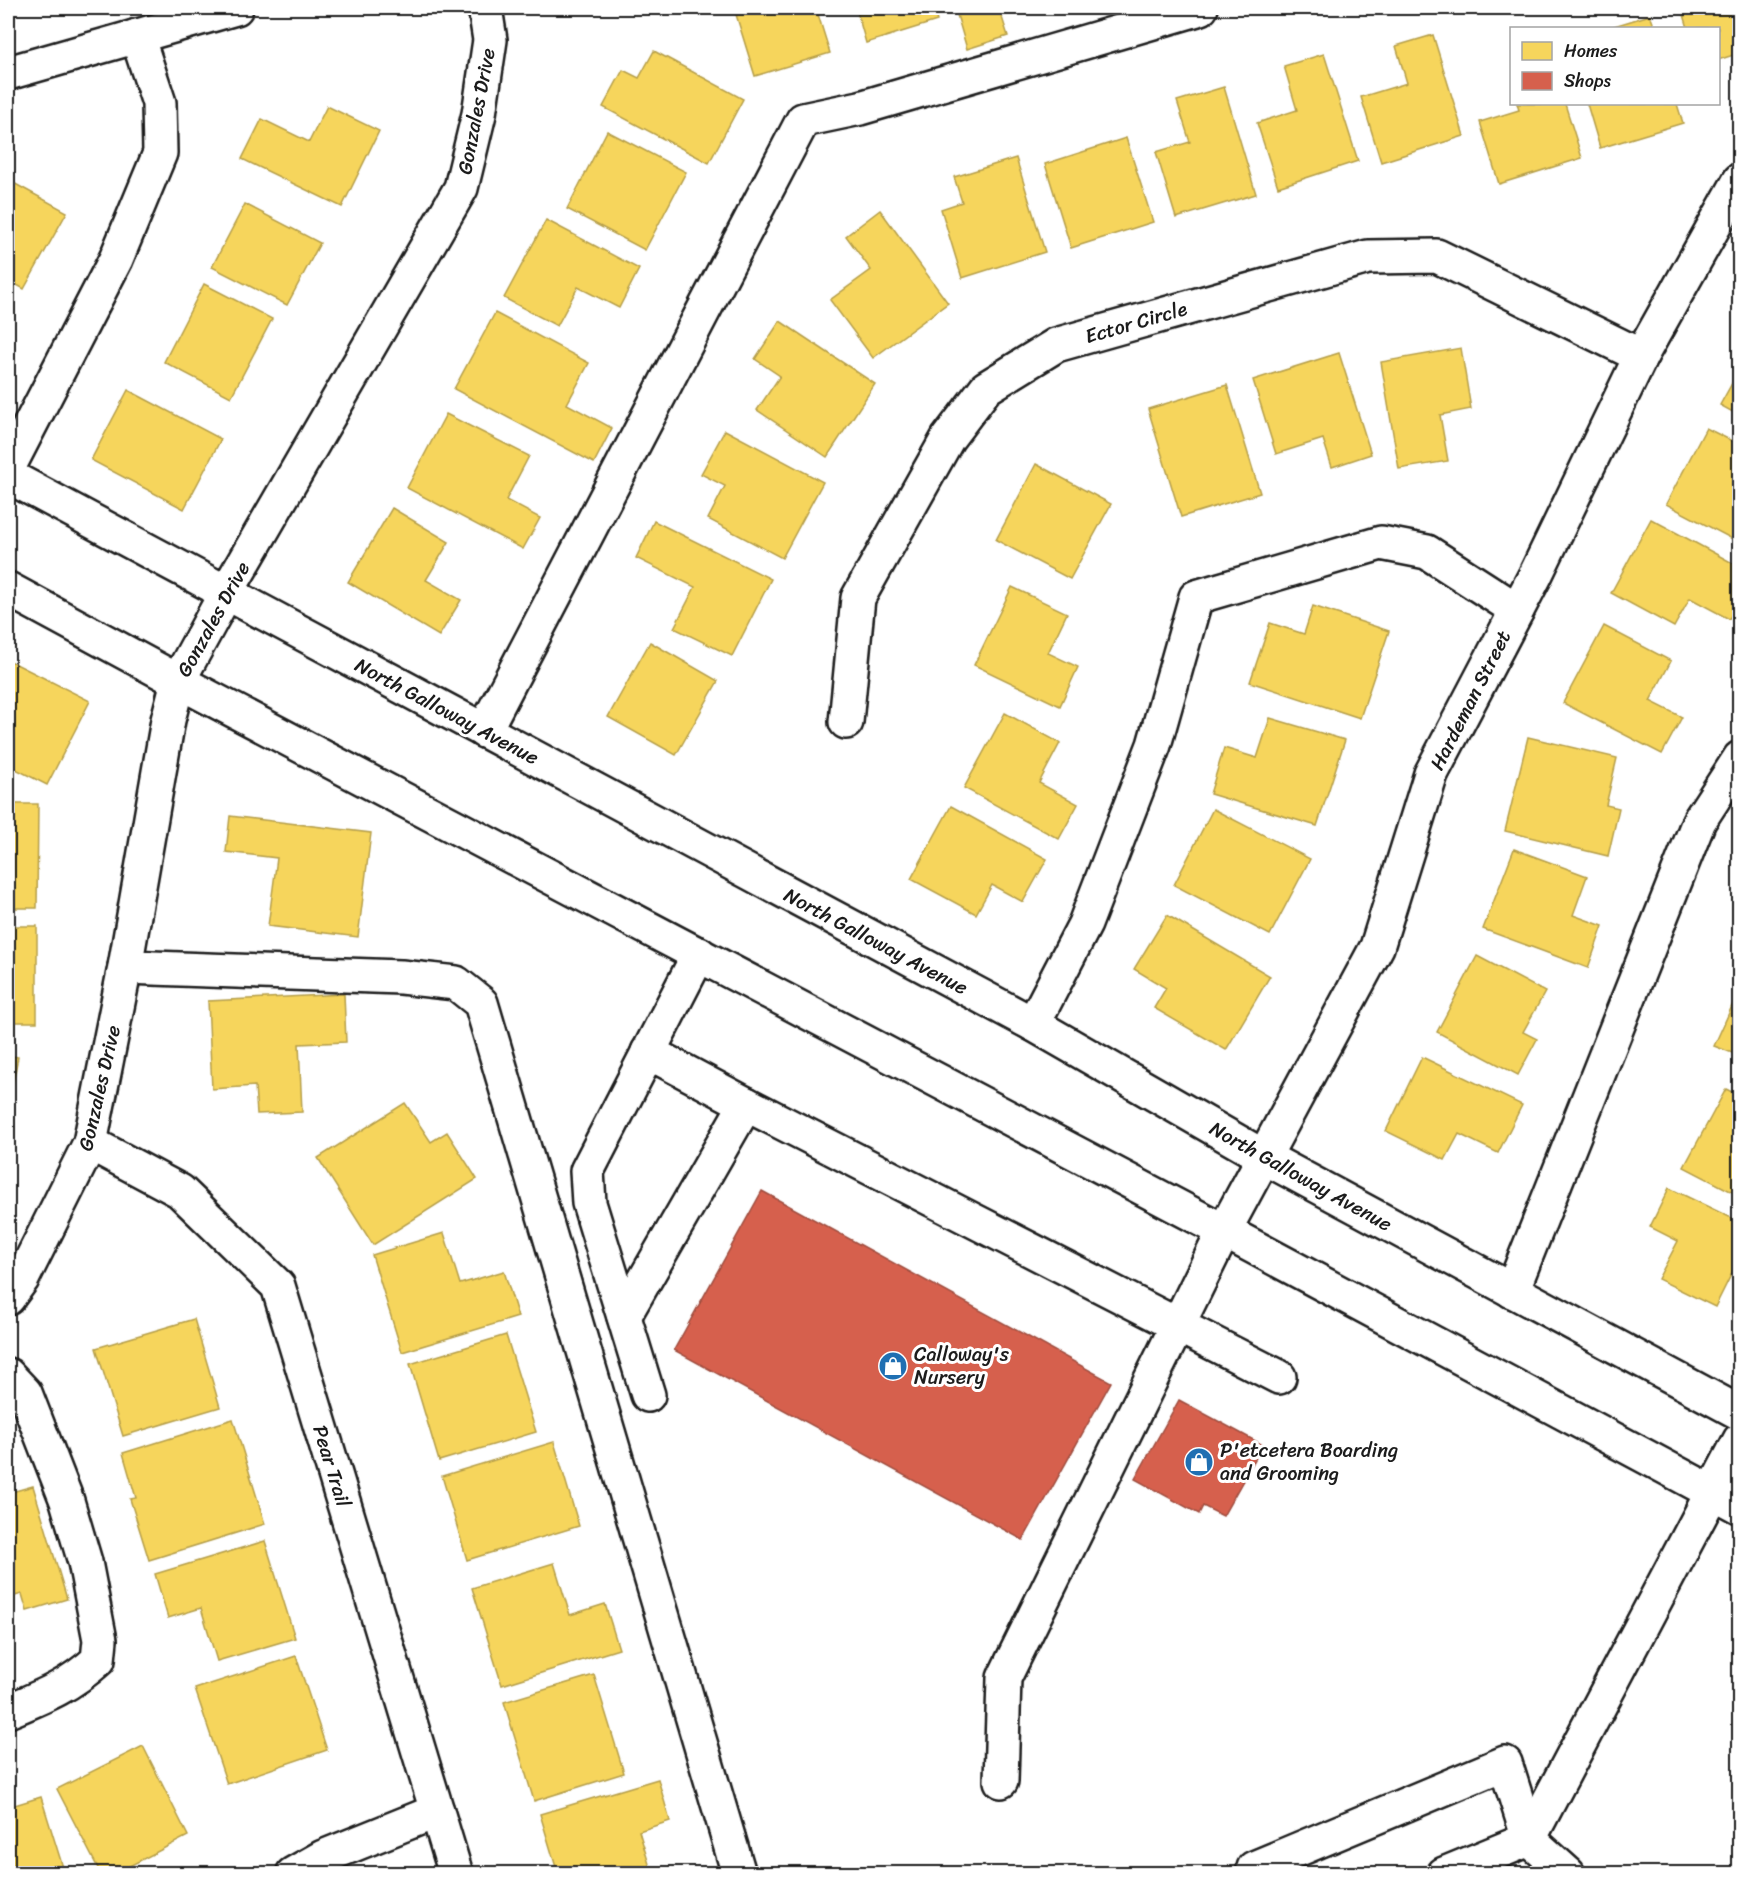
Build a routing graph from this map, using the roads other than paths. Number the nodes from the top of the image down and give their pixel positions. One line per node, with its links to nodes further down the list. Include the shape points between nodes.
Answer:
1 (236, 8): 4 (street)
2 (485, 8): 11 (street, Gonzales Drive, via 490,39 479,114 461,188)
3 (1201, 8): 15 (street, via 860,108 803,120)
4 (137, 36): 5 (street); 8 (street, via 159,103 160,153 116,259)
5 (8, 73)
6 (1740, 180): 7 (street, Hardeman Street)
7 (1641, 356): 12 (street, Hardeman Street); 14 (street, Ector Circle, via 1437,256 1368,257 1056,345 986,388 948,438 858,598)
8 (8, 468)
9 (8, 476): 11 (street, North Galloway Avenue)
10 (8, 589): 13 (street)
11 (226, 593): 13 (street, Gonzales Drive); 15 (street, North Galloway Avenue)
12 (1517, 609): 19 (street, via 1427,552 1381,543 1196,597 1154,745 1085,924); 23 (street, Hardeman Street, via 1431,774 1377,947)
13 (178, 681): 17 (street); 18 (street, Gonzales Drive)
14 (846, 722)
15 (484, 731): 19 (street, North Galloway Avenue)
16 (1740, 758): 25 (street, via 1699,821)
17 (699, 954): 20 (street); 24 (street)
18 (125, 967): 22 (street, Gonzales Drive); 42 (street, via 401,977 456,983 482,1003)
19 (1033, 1024): 23 (street, North Galloway Avenue)
20 (648, 1052): 21 (street); 27 (street, via 587,1171 589,1203)
21 (746, 1104): 27 (street); 28 (street)
22 (90, 1143): 26 (street, Gonzales Drive, via 22,1279); 37 (street, Pear Trail, via 180,1191 278,1286)
23 (1263, 1157): 24 (street, Hardeman Street); 25 (street, North Galloway Avenue)
24 (1224, 1230): 28 (street, Hardeman Street); 34 (street)
25 (1512, 1291): 32 (street, North Galloway Avenue)
26 (8, 1298)
27 (624, 1316): 31 (street)
28 (1179, 1324): 30 (street); 36 (street, Hardeman Street, via 1004,1678)
29 (8, 1375): 35 (street, via 26,1393 67,1500 85,1562 100,1640 98,1660 82,1674 55,1691)
30 (1279, 1377)
31 (648, 1395)
32 (1740, 1413)
33 (1740, 1440): 34 (street)
34 (1726, 1500): 38 (street)
35 (8, 1711)
36 (1001, 1780)
37 (436, 1811): 40 (street, via 323,1857); 41 (street, Pear Trail)
38 (1529, 1839): 39 (street, via 1505,1763); 43 (street); 44 (street)
39 (1249, 1872)
40 (292, 1874)
41 (456, 1874)
42 (739, 1874)
43 (1444, 1874)
44 (1568, 1874)

